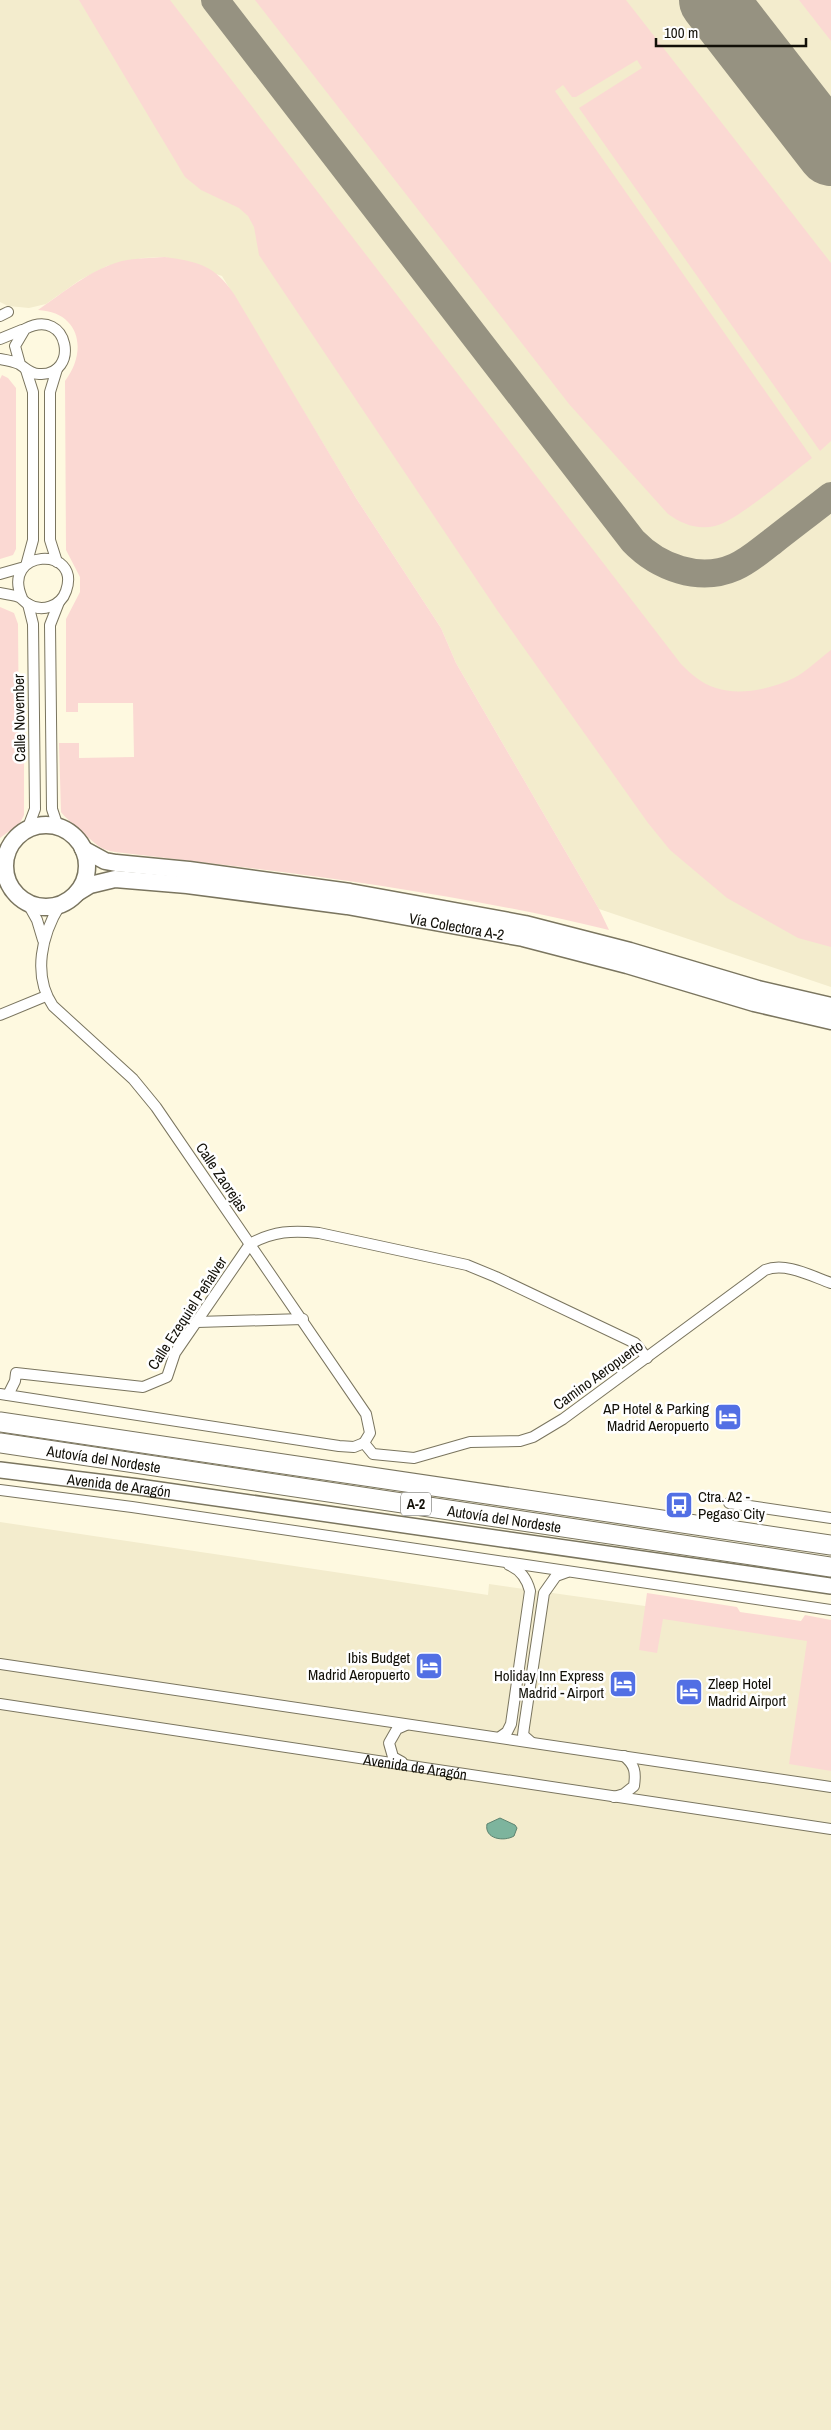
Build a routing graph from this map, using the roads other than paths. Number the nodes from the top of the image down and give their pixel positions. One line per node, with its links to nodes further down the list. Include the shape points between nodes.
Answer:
1 (25, 329): 2 (street); 4 (street, via 15,346); 5 (street, via 41,324 57,330 66,345 66,354)
2 (0, 339)
3 (0, 359): 4 (street)
4 (23, 367): 5 (street, via 42,375); 7 (street, via 32,392 33,540)
5 (57, 369): 6 (street, via 50,392 50,540)
6 (57, 562): 7 (street, via 42,557); 11 (street, via 68,582 64,597)
7 (24, 565): 8 (street); 10 (street, via 17,580)
8 (0, 574)
9 (0, 592): 10 (street)
10 (25, 601): 11 (street, via 44,608); 13 (street, Calle November, via 33,624 35,809)
11 (59, 602): 12 (street, via 50,625 52,809)
12 (58, 827): 13 (main road, via 37,826); 15 (main road)
13 (27, 830): 14 (main road)
14 (7, 845): 16 (main road)
15 (83, 849): 17 (main road, via 86,872); 22 (main road, Vía Colectora A-2, via 105,862 116,864 330,889 525,924)
16 (6, 885): 18 (main road)
17 (77, 893): 19 (main road); 24 (main road, Vía Colectora A-2, via 90,884 115,879 347,906 522,938 754,1003)
18 (27, 902): 19 (main road, via 49,907); 20 (street)
19 (60, 905): 20 (street)
20 (43, 940): 21 (street, via 42,985)
21 (46, 996): 23 (street); 25 (street, Calle Zaorejas, via 145,1092)
22 (831, 1006)
23 (0, 1015)
24 (831, 1021)
25 (250, 1244): 27 (street, Calle Zaorejas); 28 (street, Calle Ezequiel Peñalver); 29 (street, via 263,1237 295,1230 448,1260 496,1277 635,1343)
26 (831, 1283): 29 (street, Camino Aeropuerto, via 784,1267 765,1270)
27 (303, 1319): 28 (street); 33 (street, Calle Zaorejas, via 366,1414 370,1433)
28 (197, 1322): 30 (street, Calle Ezequiel Peñalver, via 175,1353 167,1377 160,1382 143,1387 16,1373)
29 (647, 1358): 33 (street, Camino Aeropuerto, via 563,1420 533,1437 470,1442 414,1458 373,1454)
30 (4, 1394): 33 (street, via 339,1446 354,1447)
31 (0, 1422): 42 (highway, Autovía del Nordeste / A-2)
32 (0, 1443): 44 (highway, Autovía del Nordeste / A-2)
33 (364, 1443)
34 (0, 1470): 46 (street, Avenida de Aragón, via 149,1488)
35 (0, 1483): 40 (street)
36 (0, 1490): 38 (street)
37 (0, 1496): 38 (street)
38 (60, 1498): 40 (street)
39 (729, 1503): 41 (street)
40 (132, 1507): 43 (street)
41 (831, 1518)
42 (831, 1545)
43 (499, 1561): 45 (street); 51 (street, via 517,1569 527,1581 530,1591 511,1724)
44 (831, 1567)
45 (568, 1571): 47 (street); 52 (street, via 556,1576 544,1593 524,1727 524,1735)
46 (831, 1586)
47 (831, 1610)
48 (0, 1664): 50 (street)
49 (0, 1704): 54 (street, Avenida de Aragón)
50 (406, 1725): 51 (street); 54 (street, via 397,1729 389,1742 394,1757)
51 (500, 1737): 52 (street)
52 (531, 1742): 53 (street)
53 (624, 1756): 55 (street); 56 (street, via 636,1773 634,1786 624,1794)
54 (405, 1764): 56 (street, Avenida de Aragón)
55 (831, 1787)
56 (610, 1798): 57 (street, Avenida de Aragón)
57 (831, 1830)

